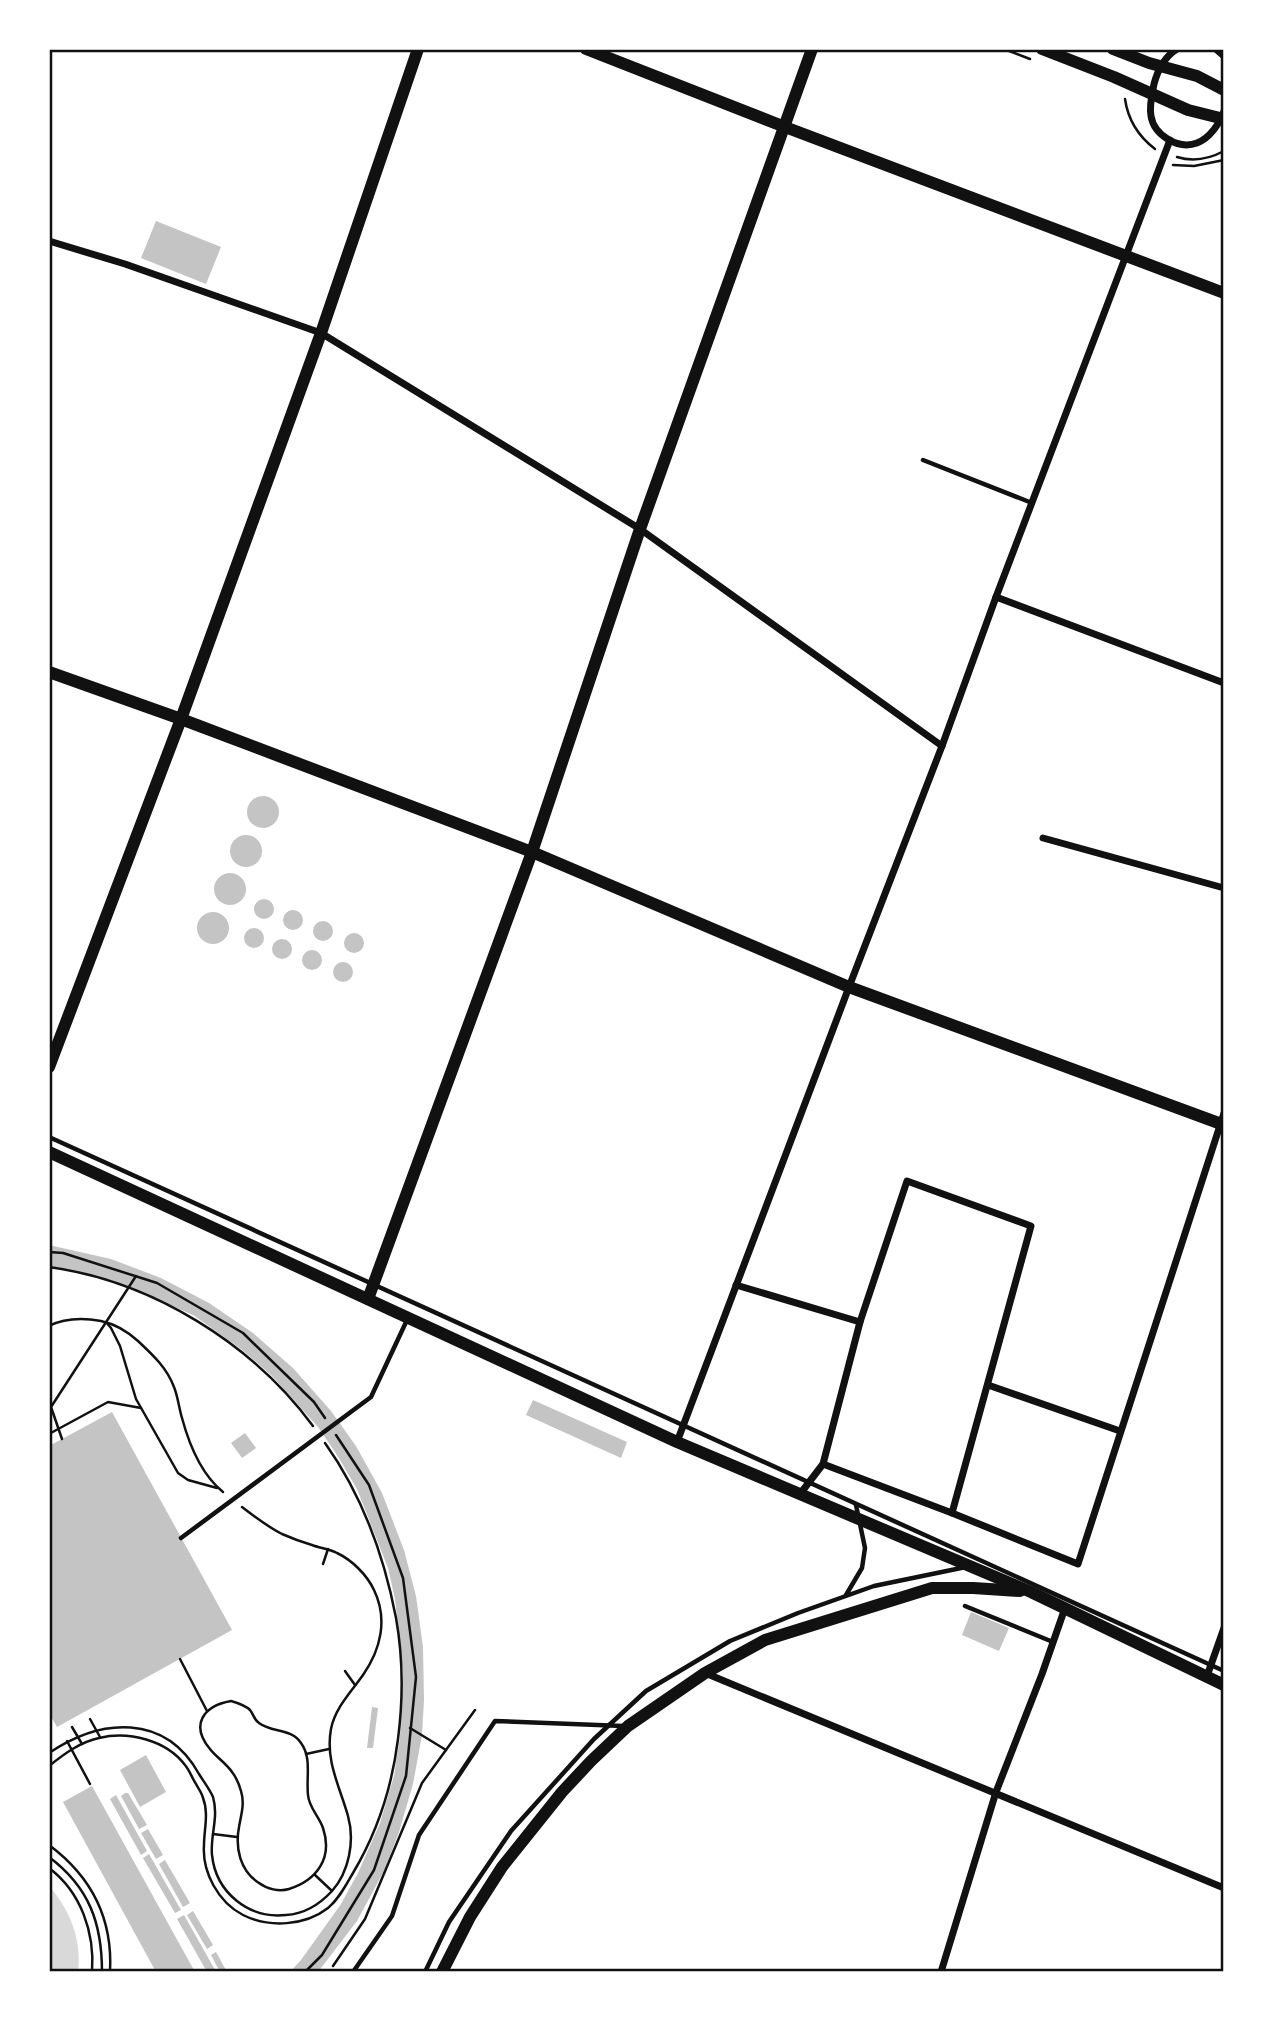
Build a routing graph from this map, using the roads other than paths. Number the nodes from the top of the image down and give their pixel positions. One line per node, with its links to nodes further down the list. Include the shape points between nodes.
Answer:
1 (418, 49): 18 (main road)
2 (586, 49): 13 (main road)
3 (812, 49): 13 (main road)
4 (1042, 49): 11 (main road)
5 (1112, 49): 9 (main road)
6 (1177, 49): 9 (street)
7 (1217, 49): 8 (street)
8 (1224, 56)
9 (1161, 66): 10 (main road); 11 (street)
10 (1224, 90)
11 (1152, 94): 12 (main road, via 1188,110); 14 (street, via 1154,124)
12 (1223, 116): 14 (street, via 1197,143 1182,145)
13 (785, 127): 16 (main road); 21 (main road)
14 (1170, 140): 16 (street)
15 (49, 241): 18 (street)
16 (1125, 256): 17 (main road); 20 (street)
17 (1224, 293)
18 (321, 333): 21 (street); 25 (main road)
19 (923, 460): 20 (lane)
20 (1032, 503): 22 (street)
21 (640, 529): 26 (street); 28 (main road)
22 (996, 597): 24 (street); 26 (street)
23 (49, 672): 25 (main road)
24 (1224, 683)
25 (181, 719): 28 (main road); 31 (main road)
26 (942, 746): 30 (street)
27 (1043, 838): 29 (street)
28 (532, 852): 30 (main road); 35 (main road)
29 (1224, 888)
30 (849, 987): 32 (main road); 36 (street)
31 (49, 1067)
32 (1223, 1120): 42 (street)
33 (49, 1137): 35 (lane)
34 (49, 1152): 37 (main road)
35 (374, 1285): 37 (main road); 41 (lane)
36 (736, 1285): 39 (street); 41 (street)
37 (368, 1299): 38 (main road)
38 (408, 1318): 43 (main road); 50 (lane, via 371,1397)
39 (860, 1322): 40 (street, via 907,1181 1031,1226); 44 (street)
40 (988, 1385): 42 (street); 48 (street)
41 (683, 1425): 43 (street); 45 (lane)
42 (1121, 1431): 48 (street, via 1078,1564)
43 (677, 1442): 46 (main road)
44 (823, 1464): 45 (street); 48 (street)
45 (809, 1482): 46 (street); 47 (lane)
46 (800, 1494): 49 (main road)
47 (856, 1504): 49 (lane); 51 (lane)
48 (952, 1513)
49 (859, 1520): 52 (main road); 54 (lane, via 865,1548 862,1568)
50 (181, 1538)
51 (987, 1563): 52 (lane); 59 (lane)
52 (970, 1567): 53 (main road); 54 (lane, via 874,1586)
53 (1031, 1592): 56 (main road); 61 (main road, via 932,1588 765,1640)
54 (845, 1597): 63 (lane, via 730,1641 646,1691)
55 (965, 1606): 58 (lane)
56 (1065, 1608): 58 (street); 59 (main road)
57 (1224, 1628): 59 (street)
58 (1053, 1642): 65 (street)
59 (1209, 1671): 60 (lane); 62 (main road)
60 (1224, 1671)
61 (705, 1673): 64 (main road); 65 (street)
62 (1224, 1685)
63 (608, 1725): 64 (lane); 67 (lane, via 495,1721 419,1835 392,1916); 68 (lane, via 511,1831 449,1922)
64 (628, 1726): 69 (main road, via 562,1792 502,1867)
65 (996, 1792): 66 (street); 70 (street)
66 (1224, 1888)
67 (353, 1972)
68 (425, 1972)
69 (442, 1972)
70 (941, 1972)

